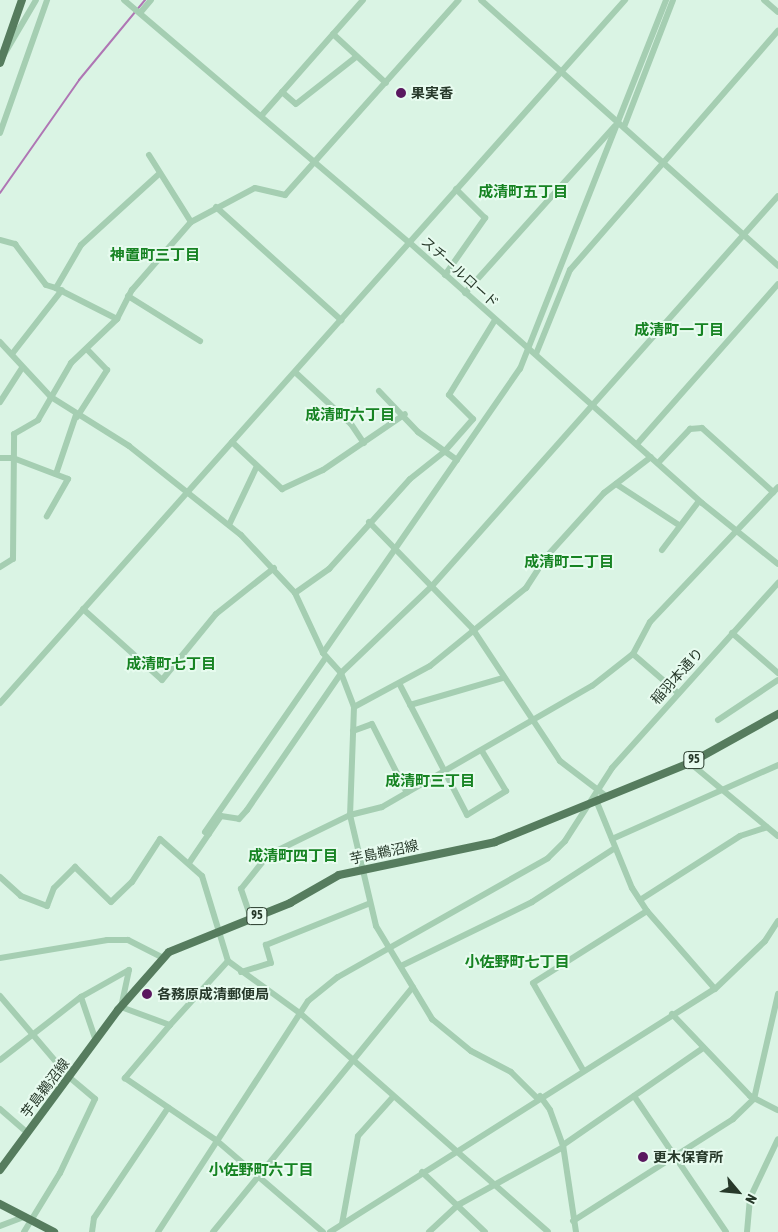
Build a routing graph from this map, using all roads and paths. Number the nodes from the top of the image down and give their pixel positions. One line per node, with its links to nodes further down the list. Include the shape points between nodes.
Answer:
1 (22, 0): 18 (main road)
2 (36, 0): 18 (street)
3 (47, 0): 25 (street)
4 (124, 0): 14 (street, スチールロード)
5 (151, 0): 14 (street)
6 (363, 0): 16 (street)
7 (459, 0): 20 (street)
8 (481, 0): 19 (street)
9 (625, 0): 19 (street)
10 (666, 0): 23 (street)
11 (674, 0): 24 (street)
12 (764, 0): 13 (street)
13 (778, 12)
14 (140, 13): 22 (street, スチールロード)
15 (778, 31): 28 (street)
16 (333, 34): 17 (street); 21 (street)
17 (356, 57): 20 (street); 21 (street, via 296,104)
18 (1, 61)
19 (562, 71): 23 (street); 30 (street)
20 (386, 82): 27 (street)
21 (282, 92): 22 (street)
22 (262, 115): 27 (street, スチールロード)
23 (619, 122): 24 (street); 41 (street); 49 (street)
24 (624, 127): 28 (street)
25 (0, 133)
26 (149, 155): 29 (street)
27 (314, 161): 32 (street, via 285,195 255,188); 36 (street, スチールロード)
28 (664, 161): 34 (street); 51 (street, via 570,270)
29 (159, 174): 33 (street); 40 (street, via 82,245)
30 (456, 189): 36 (street); 38 (street, via 485,218)
31 (778, 196): 34 (street)
32 (216, 207): 33 (street); 44 (street)
33 (191, 222): 42 (street)
34 (743, 235): 37 (street); 57 (street)
35 (0, 240): 40 (street, via 15,244 46,285)
36 (410, 243): 38 (street, スチールロード); 44 (street)
37 (778, 266)
38 (445, 275): 41 (street, スチールロード)
39 (778, 284): 62 (street)
40 (59, 289): 43 (street); 50 (street)
41 (465, 293): 45 (street, スチールロード)
42 (128, 296): 43 (street); 46 (street)
43 (117, 319): 48 (street)
44 (341, 320): 53 (street)
45 (495, 320): 49 (street, スチールロード); 63 (street, via 449,395 473,419)
46 (200, 341)
47 (0, 342): 50 (street)
48 (87, 349): 55 (street, via 71,362); 59 (street, via 107,370)
49 (528, 349): 51 (street, スチールロード); 67 (street, via 520,369)
50 (12, 354): 52 (street)
51 (536, 354): 57 (street, スチールロード)
52 (22, 368): 55 (street); 56 (street)
53 (295, 372): 60 (street); 61 (street, via 351,424)
54 (379, 391): 58 (street)
55 (51, 397): 59 (street); 66 (street, via 33,426 14,434)
56 (0, 402)
57 (592, 404): 62 (street, スチールロード); 86 (street)
58 (405, 414): 61 (street); 63 (street, via 418,432)
59 (77, 416): 70 (street); 73 (street, via 129,446)
60 (232, 442): 69 (street); 73 (street)
61 (364, 443): 69 (street, via 282,488)
62 (637, 444): 64 (street, スチールロード)
63 (444, 452): 67 (street); 76 (street)
64 (651, 457): 68 (street, スチールロード); 71 (street)
65 (0, 458): 66 (street)
66 (13, 458): 70 (street); 83 (street, via 13,559)
67 (457, 460): 80 (street)
68 (658, 463): 72 (street, via 690,429 702,428); 74 (street, スチールロード)
69 (257, 466): 78 (street)
70 (56, 474): 75 (street, via 68,479)
71 (616, 484): 77 (street); 89 (street, via 547,556 541,572 526,588)
72 (776, 490): 79 (street)
73 (187, 494): 78 (street); 88 (street)
74 (699, 501): 77 (street); 79 (street, スチールロード)
75 (47, 516)
76 (369, 522): 80 (street); 87 (street, via 329,569)
77 (679, 525): 81 (street)
78 (229, 526): 84 (street)
79 (738, 530): 82 (street, スチールロード); 91 (street, via 650,622)
80 (396, 550): 86 (street); 92 (street)
81 (662, 550)
82 (778, 564)
83 (0, 567)
84 (274, 568): 87 (street); 88 (street, via 216,614 162,680)
85 (778, 583): 90 (street, 稲羽本通り)
86 (432, 586): 89 (street); 93 (street)
87 (295, 593): 92 (street)
88 (83, 609): 99 (street)
89 (472, 628): 95 (street); 97 (street, via 430,666)
90 (732, 633): 94 (street); 98 (street, 稲羽本通り)
91 (633, 654): 98 (street); 104 (street)
92 (325, 655): 93 (street); 117 (street, via 205,832)
93 (341, 673): 101 (street); 117 (street, via 247,810 239,819 221,816)
94 (778, 673)
95 (503, 678): 100 (street); 104 (street)
96 (778, 680): 103 (street)
97 (400, 685): 100 (street); 101 (street)
98 (678, 693): 110 (street, 稲羽本通り)
99 (0, 703)
100 (410, 705): 109 (street)
101 (354, 707): 105 (street)
102 (778, 714): 107 (main road, 芋島鵜沼線 / 95)
103 (718, 720)
104 (532, 723): 106 (street); 110 (street, via 560,761)
105 (353, 731): 112 (street, via 372,724); 115 (street)
106 (482, 751): 109 (street); 109 (street, via 506,791 503,796 467,815)
107 (690, 762): 111 (street); 113 (main road, 芋島鵜沼線 / 95)
108 (778, 765): 111 (street)
109 (444, 772): 112 (street)
110 (598, 788): 113 (street); 114 (street, 稲羽本通り)
111 (722, 789): 116 (street); 119 (street)
112 (407, 793): 115 (street, via 382,807)
113 (606, 796): 114 (main road, 芋島鵜沼線 / 95)
114 (592, 802): 119 (street); 122 (main road, 芋島鵜沼線 / 95, via 474,850); 130 (street, 稲羽本通り, via 548,858)
115 (350, 815): 122 (street); 127 (street, via 268,855 241,890)
116 (767, 827): 118 (street); 124 (street, via 740,836)
117 (209, 834): 121 (street)
118 (778, 836)
119 (612, 839): 120 (street)
120 (615, 848): 124 (street); 134 (street, via 532,902)
121 (189, 864): 123 (street, via 160,839 132,882 110,902 75,867 54,888 47,906 21,896); 129 (street, via 202,876)
122 (364, 867): 125 (street); 127 (main road, 芋島鵜沼線 / 95, via 330,878 290,902)
123 (0, 878)
124 (640, 900): 126 (street)
125 (368, 904): 130 (street); 135 (street, via 266,945 271,963)
126 (646, 911): 137 (street); 150 (street, via 533,984)
127 (251, 918): 129 (main road, 芋島鵜沼線 / 95)
128 (778, 921): 137 (street, via 765,942)
129 (217, 931): 131 (main road, 芋島鵜沼線 / 95); 133 (street)
130 (390, 947): 134 (street); 142 (street, 稲羽本通り, via 325,985)
131 (162, 957): 132 (street, via 128,940 107,940); 141 (main road, 芋島鵜沼線 / 95)
132 (0, 958)
133 (228, 961): 135 (street); 144 (street)
134 (401, 966): 136 (street)
135 (241, 972): 142 (street)
136 (413, 987): 149 (street); 154 (street, via 449,1035 511,1072)
137 (715, 989): 143 (street)
138 (778, 994): 155 (street)
139 (0, 996): 145 (street)
140 (81, 997): 141 (street, via 129,970); 145 (street); 146 (street)
141 (121, 1006): 144 (street); 146 (main road, 芋島鵜沼線 / 95)
142 (301, 1014): 149 (street); 161 (street, 稲羽本通り)
143 (672, 1014): 147 (street); 150 (street)
144 (170, 1026): 156 (street, via 125,1078)
145 (32, 1035): 148 (street); 151 (street)
146 (96, 1041): 151 (main road, 芋島鵜沼線 / 95)
147 (703, 1048): 152 (street); 155 (street)
148 (0, 1060)
149 (352, 1062): 153 (street); 167 (street)
150 (583, 1070): 154 (street)
151 (69, 1077): 159 (main road, 芋島鵜沼線 / 95); 171 (street, via 95,1099 60,1173)
152 (634, 1096): 162 (street); 164 (street)
153 (393, 1097): 163 (street); 173 (street, via 358,1136)
154 (538, 1097): 162 (street, via 550,1110); 163 (street)
155 (754, 1099): 158 (street); 164 (street, via 732,1119)
156 (168, 1108): 161 (street); 177 (street, via 94,1218)
157 (0, 1109): 159 (street)
158 (778, 1110)
159 (28, 1133): 165 (main road, 芋島鵜沼線 / 95)
160 (778, 1139): 187 (street, via 750,1198)
161 (216, 1140): 167 (street); 178 (street, 稲羽本通り)
162 (563, 1146): 168 (street); 172 (street)
163 (455, 1150): 166 (street); 168 (street)
164 (675, 1156): 172 (street); 186 (street)
165 (0, 1170)
166 (422, 1172): 170 (street); 173 (street)
167 (258, 1177): 179 (street); 180 (street)
168 (494, 1185): 170 (street); 184 (street)
169 (0, 1204): 171 (main road)
170 (458, 1205): 182 (street); 183 (street)
171 (27, 1218): 174 (street); 175 (street); 176 (main road)
172 (574, 1221): 185 (street)
173 (342, 1224): 181 (street)
174 (0, 1226)
175 (24, 1232)
176 (54, 1232)
177 (92, 1232)
178 (158, 1232)
179 (213, 1232)
180 (323, 1232)
181 (330, 1232)
182 (429, 1232)
183 (485, 1232)
184 (548, 1232)
185 (576, 1232)
186 (726, 1232)
187 (747, 1232)

